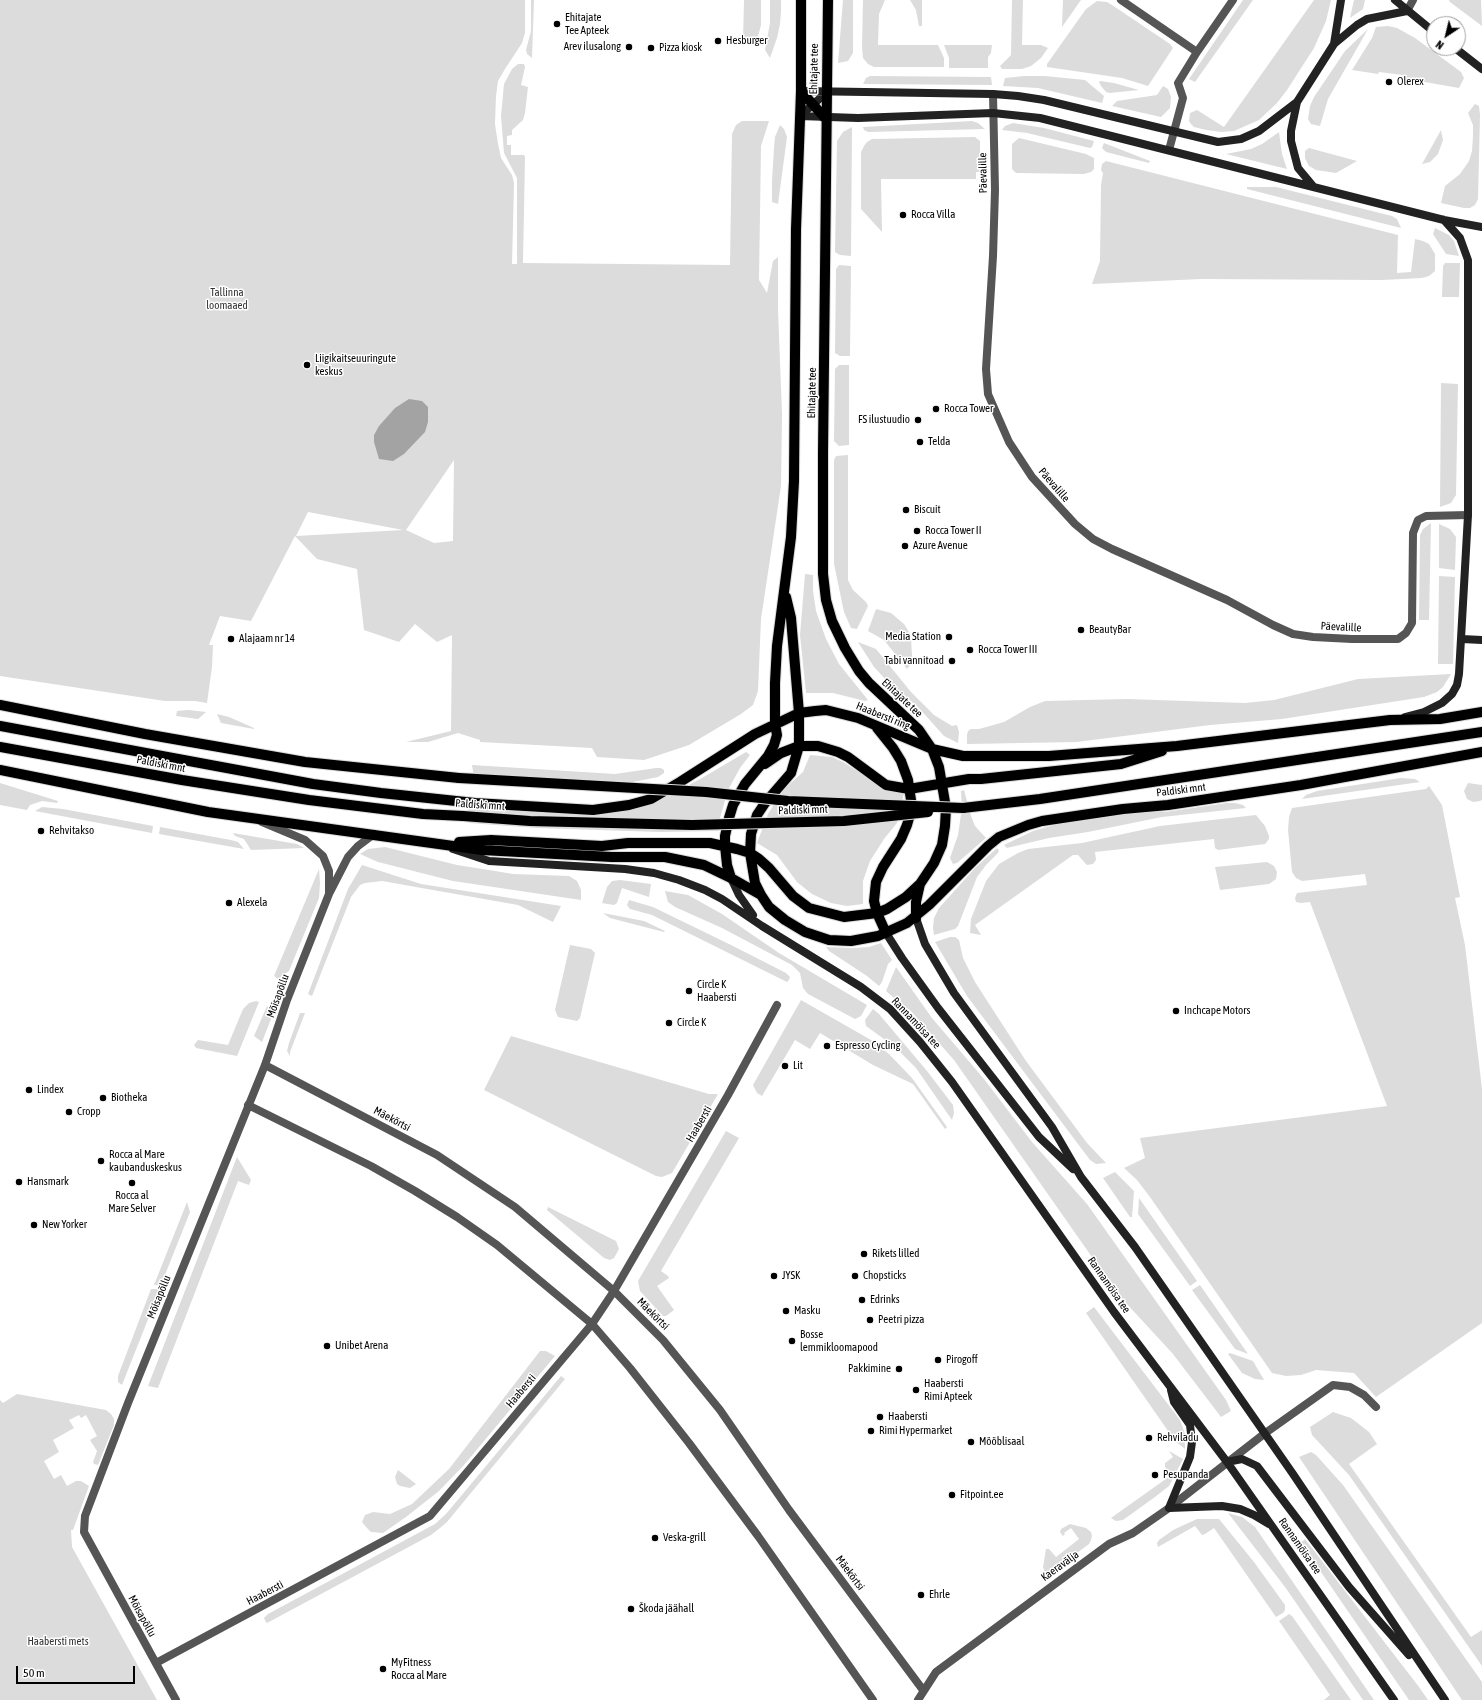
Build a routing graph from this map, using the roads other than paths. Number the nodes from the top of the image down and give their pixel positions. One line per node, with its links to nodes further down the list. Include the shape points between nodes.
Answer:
1 (801, 0): 14 (main road, Ehitajate tee)
2 (828, 0): 15 (main road, Ehitajate tee)
3 (1121, 0): 11 (street)
4 (1233, 0): 11 (street)
5 (1341, 0): 10 (main road)
6 (1395, 0): 8 (main road)
7 (1413, 0): 8 (street)
8 (1407, 11): 9 (main road); 10 (main road, via 1367,19)
9 (1426, 26)
10 (1334, 44): 17 (main road)
11 (1196, 52): 22 (street, via 1178,83 1184,98)
12 (1465, 56): 13 (main road)
13 (1482, 69)
14 (801, 91): 15 (main road); 18 (main road); 20 (main road, Ehitajate tee)
15 (826, 93): 16 (main road); 18 (main road); 21 (main road, Ehitajate tee)
16 (993, 94): 19 (street, Päevalille); 22 (main road, via 1044,100)
17 (1297, 102): 22 (main road, via 1259,131 1241,139 1218,142); 24 (main road, via 1291,141 1298,168)
18 (813, 104): 20 (main road); 21 (main road)
19 (993, 113): 21 (main road); 23 (main road, via 1040,118); 27 (street, Päevalille, via 995,197 986,369 988,394 1009,442 1032,476 1075,524 1093,539 1227,600 1293,634 1352,639 1398,639 1406,633 1412,623 1413,534 1418,520 1426,516)
20 (800, 116): 21 (main road); 28 (main road, Ehitajate tee, via 796,229 794,481 791,538)
21 (825, 118): 42 (main road, Ehitajate tee, via 823,460 826,600 844,648 859,671 919,730)
22 (1174, 132): 23 (street)
23 (1169, 150): 24 (main road)
24 (1313, 187): 25 (main road)
25 (1444, 220): 26 (main road); 27 (main road, via 1460,238 1468,260)
26 (1482, 227)
27 (1468, 515): 29 (main road)
28 (784, 589): 33 (main road, via 791,618); 35 (main road, Ehitajate tee, via 776,646)
29 (1462, 639): 30 (main road); 34 (main road, via 1459,674 1452,694 1434,708)
30 (1482, 640)
31 (0, 705): 48 (main road, Paldiski mnt, bridge, via 298,761 459,778 706,792 795,801)
32 (1482, 712): 34 (main road, via 1440,719)
33 (798, 713): 35 (main road, Haabersti ring); 37 (main road, Haabersti ring, via 834,712); 39 (main road)
34 (1390, 720): 40 (main road)
35 (775, 724): 36 (main road, Paldiski mnt, via 651,799 593,810 475,803 321,785); 45 (main road, via 777,735 774,745)
36 (0, 726)
37 (876, 726): 42 (main road, Haabersti ring); 47 (main road, via 901,761)
38 (1482, 732): 48 (main road, Paldiski mnt, via 1040,799)
39 (799, 746): 45 (main road, via 769,760); 47 (main road, via 818,746 838,752 886,785); 53 (main road, via 791,773 757,815 751,834)
40 (1177, 746): 42 (main road, via 1049,756 963,756); 46 (main road, via 1121,764)
41 (0, 747): 48 (main road, Paldiski mnt, bridge, via 182,780 309,800 423,814 538,821 692,825 844,821)
42 (932, 749): 46 (main road)
43 (1482, 752): 59 (main road, Paldiski mnt, via 1279,788 1028,825 999,837 988,846)
44 (0, 770): 49 (main road, via 151,802)
45 (755, 772): 52 (main road, via 733,805)
46 (942, 784): 47 (main road); 55 (main road, via 946,808 942,845)
47 (909, 789): 58 (main road, via 911,811 907,825 876,882 874,901)
48 (964, 808)
49 (256, 820): 50 (main road); 56 (street, Mõisapõllu, via 305,840 315,847 323,856 328,871)
50 (374, 834): 51 (main road); 56 (street, Mõisapõllu, via 348,857)
51 (435, 844): 52 (main road, via 491,840 602,846 628,843 710,843); 54 (main road, via 523,853 665,857 704,865); 60 (main road, via 489,861 625,869 679,880 705,890)
52 (725, 846): 53 (main road); 54 (main road)
53 (750, 853): 57 (main road, via 755,883); 58 (main road, via 769,868 793,896 809,908 844,917)
54 (731, 878): 57 (main road); 60 (main road, via 746,908)
55 (920, 884): 58 (main road, via 906,897); 59 (main road)
56 (329, 894): 63 (street, Mõisapõllu, via 287,1000)
57 (761, 895): 61 (main road, via 769,907 785,920 805,932 829,940 851,942)
58 (877, 913): 61 (main road)
59 (916, 918): 61 (main road); 65 (main road, via 925,944 954,993 1052,1127)
60 (762, 926): 68 (main road, Rannamõisa tee, via 861,987 890,1009 920,1042 952,1082 1114,1312)
61 (886, 933): 65 (main road, via 938,1008 1039,1137)
62 (777, 1005): 66 (street, Haabersti, via 728,1096)
63 (265, 1065): 64 (street, Mõisapõllu); 66 (street, Mäekõrtsi, via 437,1156 515,1207)
64 (248, 1105): 67 (street, via 415,1190 497,1245); 74 (street, Mõisapõllu, via 85,1516 84,1532)
65 (1081, 1177): 70 (main road, via 1135,1247)
66 (614, 1290): 67 (street, Haabersti); 76 (street, Mäekõrtsi, via 663,1340 720,1410 789,1510)
67 (592, 1324): 74 (street, Haabersti, via 430,1516); 78 (street, via 694,1449)
68 (1171, 1387): 71 (main road, Rannamõisa tee); 72 (main road, via 1174,1402 1190,1426 1192,1442 1190,1457)
69 (1376, 1408): 70 (street, Kaeravälja, via 1364,1395 1350,1387 1333,1385)
70 (1264, 1434): 71 (street, Kaeravälja); 75 (main road)
71 (1227, 1462): 72 (street, Kaeravälja); 73 (main road, Rannamõisa tee); 75 (main road, via 1242,1459 1257,1466 1349,1587)
72 (1168, 1508): 73 (main road, via 1208,1505 1240,1509); 76 (street, Kaeravälja, via 1133,1533 1109,1544 1041,1593 936,1672)
73 (1272, 1527): 80 (main road, Rannamõisa tee)
74 (156, 1664): 77 (street, Mõisapõllu)
75 (1429, 1676): 81 (main road)
76 (923, 1690): 79 (street, Kaeravälja)
77 (176, 1700)
78 (873, 1700)
79 (918, 1700)
80 (1394, 1700)
81 (1444, 1700)

